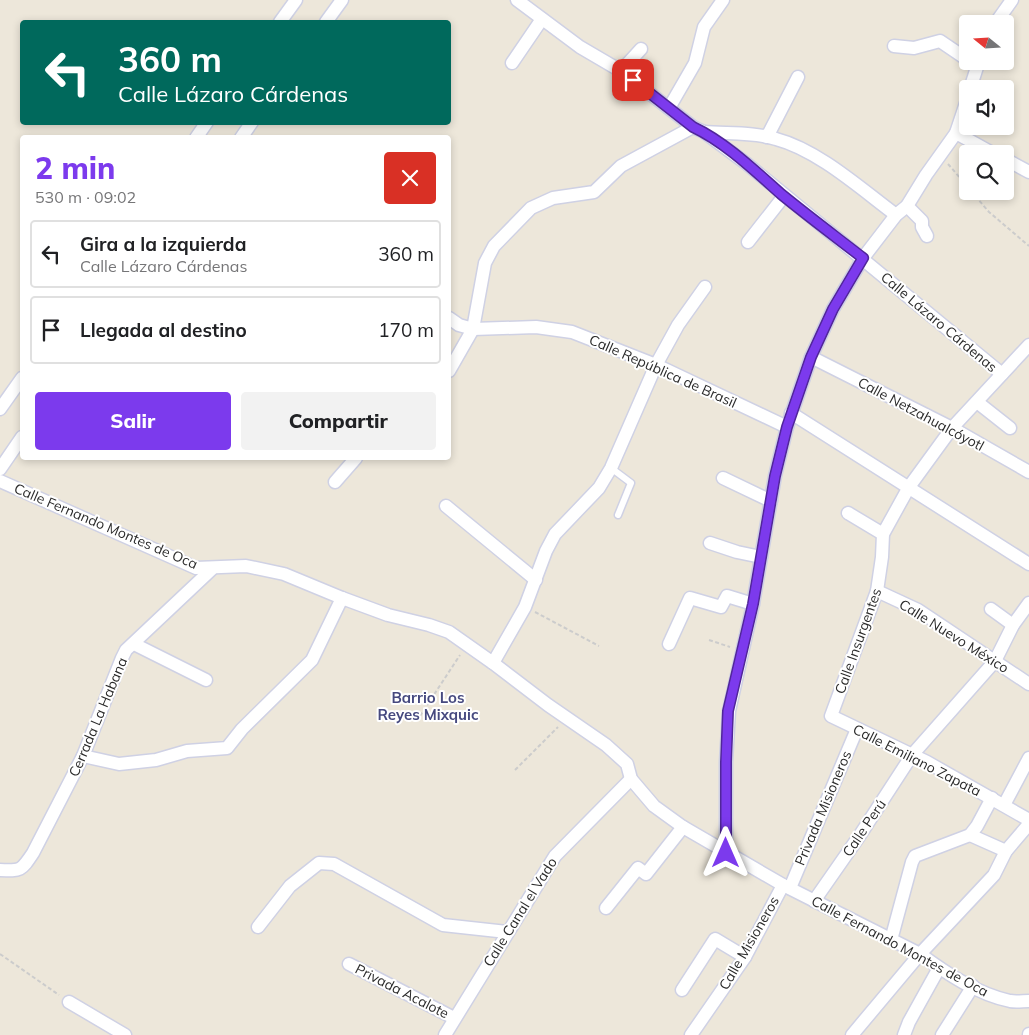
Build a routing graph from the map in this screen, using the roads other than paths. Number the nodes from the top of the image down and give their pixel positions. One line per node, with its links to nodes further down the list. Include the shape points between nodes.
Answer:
1 (296, 0): 8 (street)
2 (342, 0): 9 (street)
3 (517, 0): 7 (street, Calle Lázaro Cárdenas)
4 (723, 0): 16 (street, via 704,26 695,63)
5 (1010, 1): 6 (street)
6 (1001, 15)
7 (542, 19): 13 (street); 14 (street, Calle Lázaro Cárdenas)
8 (281, 20)
9 (327, 20)
10 (894, 46): 12 (street, via 914,48 940,41)
11 (640, 49): 14 (street)
12 (959, 53)
13 (512, 63)
14 (621, 71): 16 (street, Calle Lázaro Cárdenas)
15 (798, 77): 20 (street)
16 (669, 108): 18 (street, Calle Lázaro Cárdenas)
17 (959, 124): 19 (street)
18 (699, 129): 20 (street); 24 (street, Calle Lázaro Cárdenas); 32 (street, via 621,166 594,192 553,198 531,208 494,246 485,263)
19 (956, 133): 21 (street); 25 (street)
20 (767, 138): 26 (street, via 786,142 822,160)
21 (978, 145)
22 (1014, 164): 23 (street)
23 (1029, 172)
24 (784, 196): 28 (street); 29 (street, Calle Lázaro Cárdenas)
25 (907, 206): 26 (street); 27 (street, via 918,215)
26 (896, 215): 29 (street)
27 (927, 236)
28 (748, 242)
29 (863, 258): 34 (street, via 833,309); 37 (street, Calle Lázaro Cárdenas)
30 (705, 288): 35 (street, via 678,325)
31 (451, 319): 32 (street, Calle República de Brasil)
32 (473, 329): 35 (street, Calle República de Brasil, via 536,327 572,332); 36 (street)
33 (1029, 346): 37 (street, Calle Insurgentes)
34 (811, 357): 41 (street); 43 (street, Calle Netzahualcóyotl)
35 (656, 365): 42 (street, Calle República de Brasil); 47 (street)
36 (451, 367)
37 (1002, 374): 39 (street, Calle Insurgentes)
38 (20, 381): 40 (street)
39 (977, 402): 43 (street, Calle Insurgentes); 44 (street)
40 (0, 409)
41 (791, 413): 42 (street); 53 (street)
42 (787, 427): 54 (street)
43 (952, 428): 49 (street, Calle Netzahualcóyotl); 53 (street, Calle Insurgentes)
44 (1010, 428)
45 (20, 440): 48 (street)
46 (354, 460): 52 (street)
47 (611, 468): 57 (lane, via 631,483); 63 (street, via 599,488 555,534)
48 (0, 469)
49 (1029, 472)
50 (723, 478): 54 (street)
51 (0, 481): 62 (street, Calle Fernando Montes de Oca, via 196,568)
52 (335, 482)
53 (909, 487): 58 (street, Calle Insurgentes); 61 (street)
54 (771, 501): 60 (street)
55 (446, 506): 63 (street)
56 (848, 513): 58 (street)
57 (618, 515)
58 (883, 534): 64 (street, Calle Insurgentes)
59 (710, 543): 60 (street)
60 (761, 557): 67 (street)
61 (1029, 564)
62 (212, 568): 65 (street, via 246,566 284,574); 70 (street, Cerrada La Habana)
63 (536, 580): 73 (street, via 525,607)
64 (878, 590): 72 (street, Calle Nuevo México, via 918,610); 76 (street, Calle Insurgentes)
65 (342, 598): 73 (street, via 449,632); 79 (street, via 312,660 227,748 187,751 156,760 119,764)
66 (1029, 603): 69 (street, Calle Perú)
67 (753, 604): 71 (street, via 727,596 721,607 690,598); 89 (street, via 728,711)
68 (991, 609): 69 (street)
69 (1013, 625): 72 (street, Calle Perú)
70 (134, 644): 74 (street); 79 (street, Cerrada La Habana, via 122,658)
71 (669, 644)
72 (995, 661): 75 (street, Calle Nuevo México); 78 (street, Calle Perú)
73 (493, 663): 82 (street, Calle Fernando Montes de Oca, via 606,745 627,764)
74 (206, 680)
75 (1029, 684)
76 (831, 716): 77 (street, Calle Emiliano Zapata)
77 (857, 729): 78 (street, Calle Emiliano Zapata); 91 (street, Privada Misioneros)
78 (912, 755): 83 (street, Calle Emiliano Zapata); 92 (street, Calle Perú)
79 (83, 756): 90 (street, Cerrada La Habana, via 25,866 16,871)
80 (1029, 758): 81 (street)
81 (1025, 776): 84 (street)
82 (631, 779): 86 (street, Calle Fernando Montes de Oca, via 654,806); 95 (street, Calle Canal el Vado, via 555,856)
83 (992, 798): 84 (street, Calle Emiliano Zapata); 87 (street)
84 (1004, 805): 85 (street, Calle Emiliano Zapata)
85 (1029, 822): 88 (street)
86 (682, 827): 89 (street, Calle Fernando Montes de Oca); 93 (street, via 646,874 638,868)
87 (970, 835): 88 (street); 96 (street, via 916,856)
88 (1006, 851): 97 (street, via 994,875)
89 (726, 853): 91 (street, Calle Fernando Montes de Oca)
90 (0, 870)
91 (786, 886): 92 (street, Calle Fernando Montes de Oca); 98 (street, Calle Misioneros)
92 (814, 901): 96 (street, Calle Fernando Montes de Oca)
93 (606, 908)
94 (258, 927): 95 (street, via 290,886 319,863 334,864 443,925)
95 (507, 932): 105 (street, Calle Canal el Vado)
96 (891, 940): 97 (street, Calle Fernando Montes de Oca)
97 (920, 954): 100 (street, Calle Fernando Montes de Oca); 109 (street)
98 (745, 958): 102 (street, via 715,939); 108 (street, Calle Misioneros)
99 (349, 964): 105 (street, Privada Acalote)
100 (939, 968): 101 (street, Calle Fernando Montes de Oca); 110 (street)
101 (973, 986): 104 (street, Calle Fernando Montes de Oca, via 992,996); 111 (street)
102 (682, 990)
103 (69, 1002): 106 (street)
104 (1029, 1002)
105 (454, 1018): 107 (street, Calle Canal el Vado)
106 (125, 1035)
107 (445, 1035)
108 (691, 1035)
109 (852, 1035)
110 (904, 1035)
111 (942, 1035)

